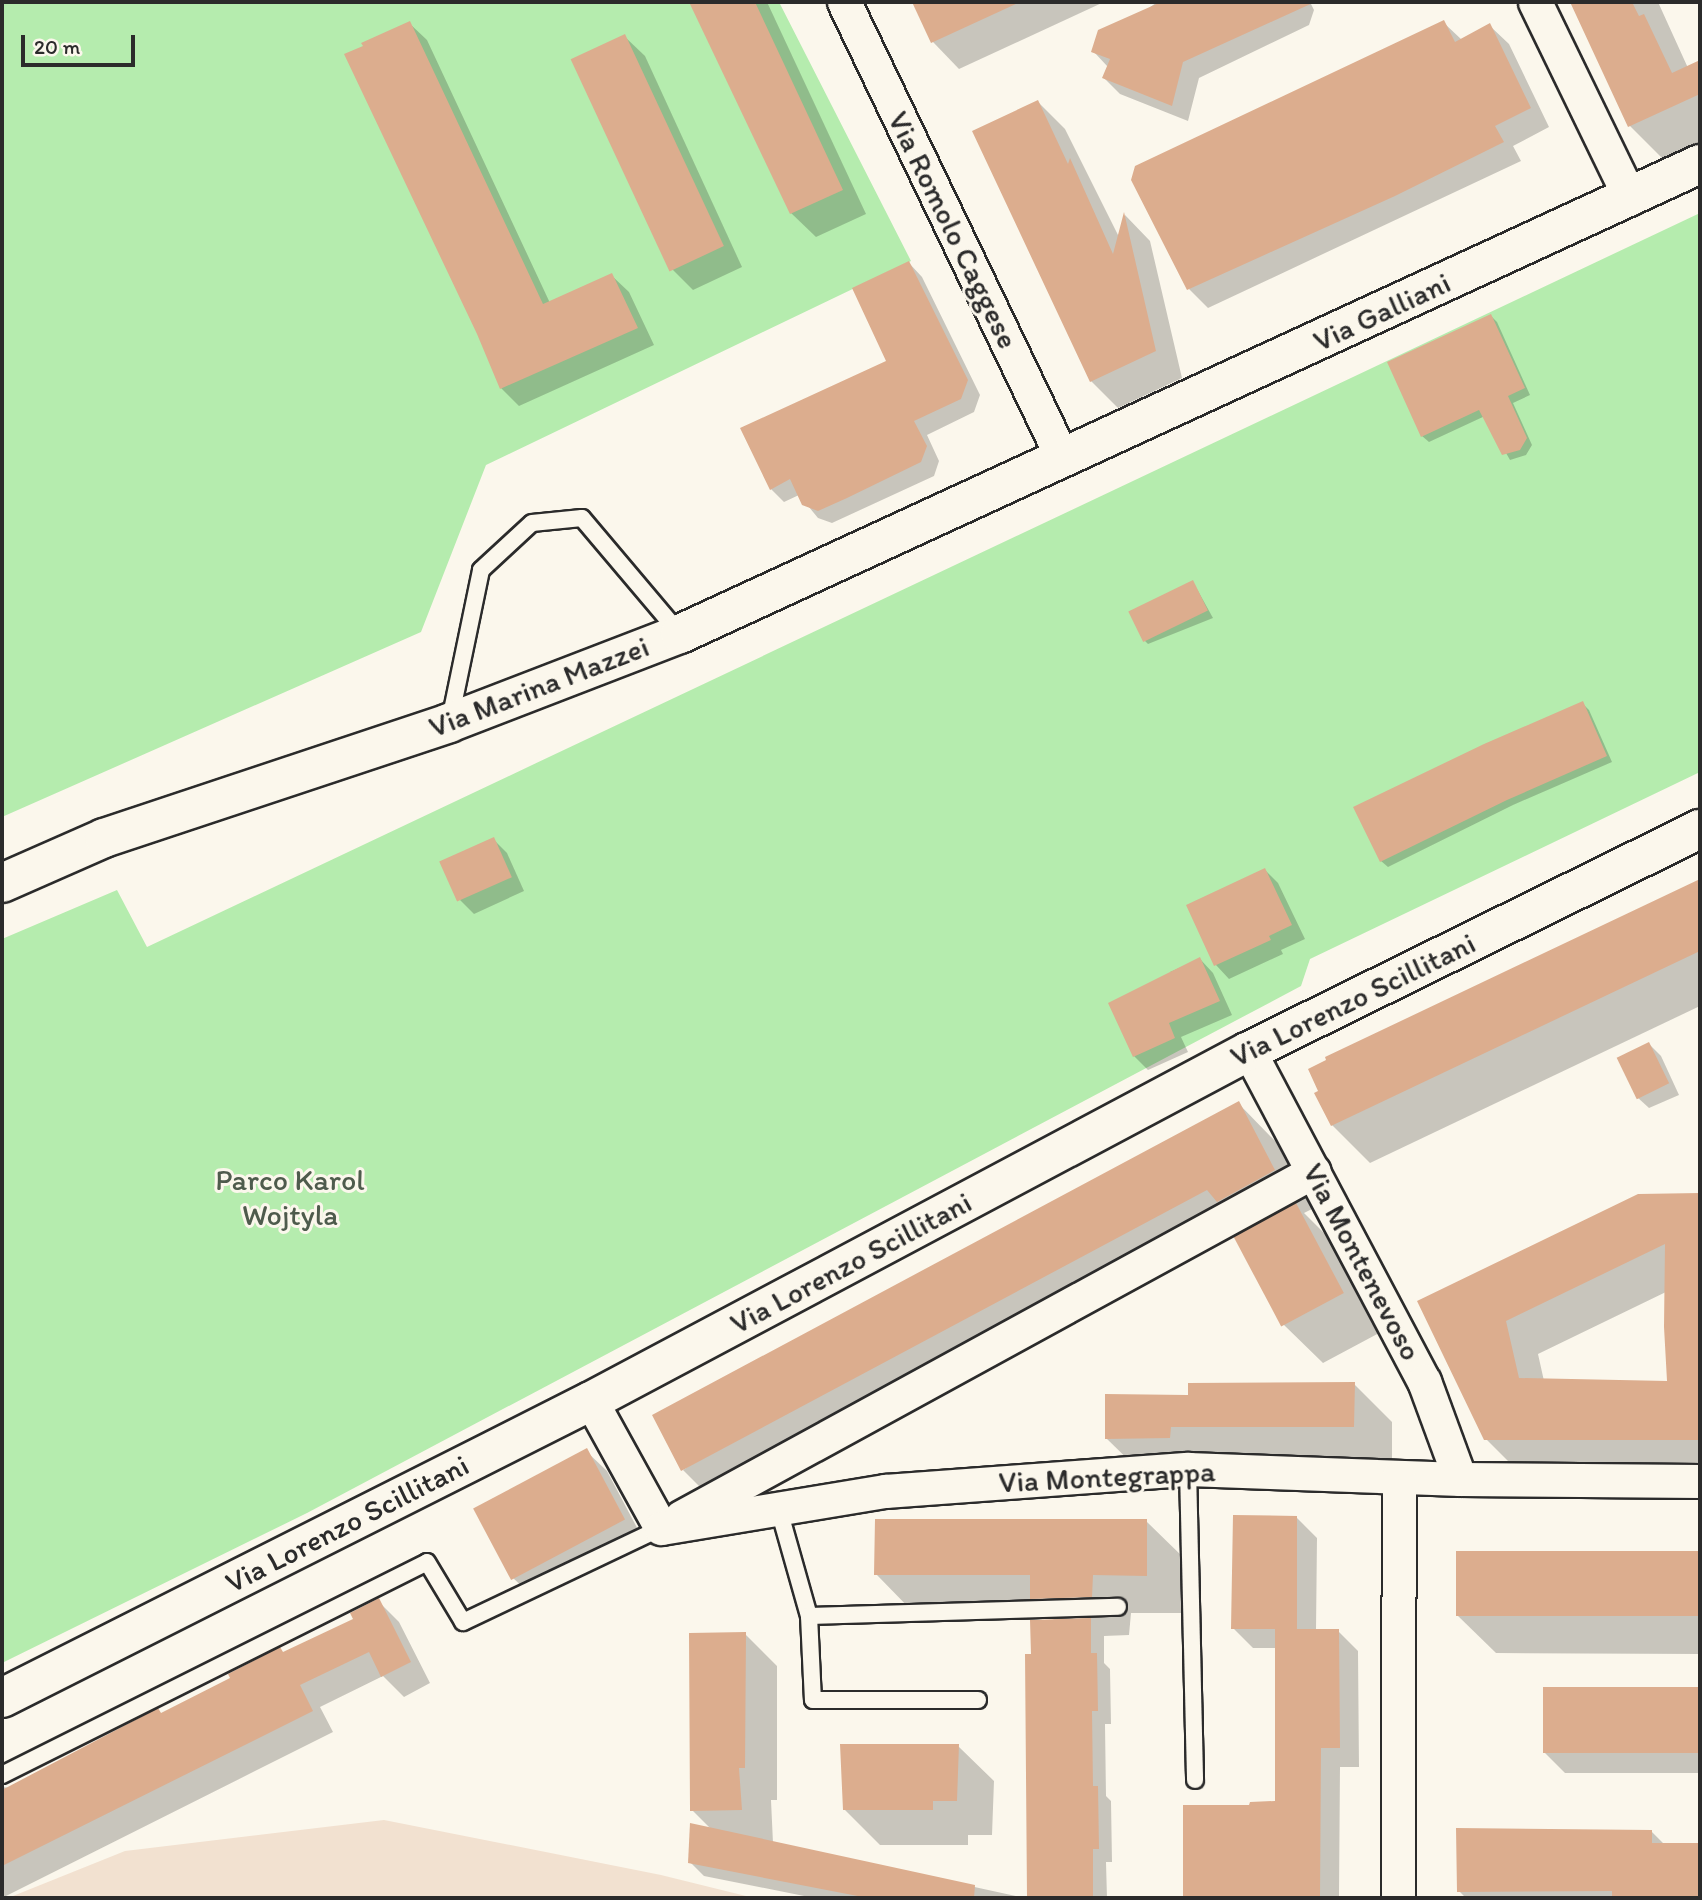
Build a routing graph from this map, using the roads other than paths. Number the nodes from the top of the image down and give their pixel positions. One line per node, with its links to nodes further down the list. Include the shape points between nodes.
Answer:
1 (844, 2): 5 (street, Via Romolo Caggese)
2 (1535, 2): 4 (street)
3 (1700, 164): 4 (street, Via Galliani)
4 (1630, 198): 5 (street, Via Galliani)
5 (1063, 459): 6 (street, Via Marina Mazzei)
6 (680, 634): 7 (street, Via Marina Mazzei); 7 (lane, via 582,518 532,523 481,570)
7 (449, 723): 9 (street, Via Marina Mazzei, via 104,838)
8 (1700, 828): 10 (street, Via Lorenzo Scillitani)
9 (2, 883)
10 (1249, 1051): 11 (street, Via Montenevoso); 12 (street, Via Lorenzo Scillitani)
11 (1314, 1171): 15 (street, Via Montenevoso, via 1424,1381); 18 (street)
12 (591, 1401): 18 (street); 21 (street, Via Lorenzo Scillitani)
13 (1188, 1469): 14 (street, Via Montegrappa); 17 (street, Via Montegrappa, via 885,1492); 24 (lane)
14 (1399, 1477): 15 (street, Via Montegrappa); 25 (street)
15 (1460, 1479): 16 (street, Via Montegrappa)
16 (1700, 1481)
17 (779, 1510): 18 (street, Via Montegrappa); 20 (lane)
18 (661, 1528): 23 (lane, via 463,1622 427,1562)
19 (1118, 1607): 20 (lane)
20 (809, 1616): 22 (lane, via 813,1700)
21 (2, 1698)
22 (978, 1700)
23 (2, 1775)
24 (1195, 1780)
25 (1398, 1898)

